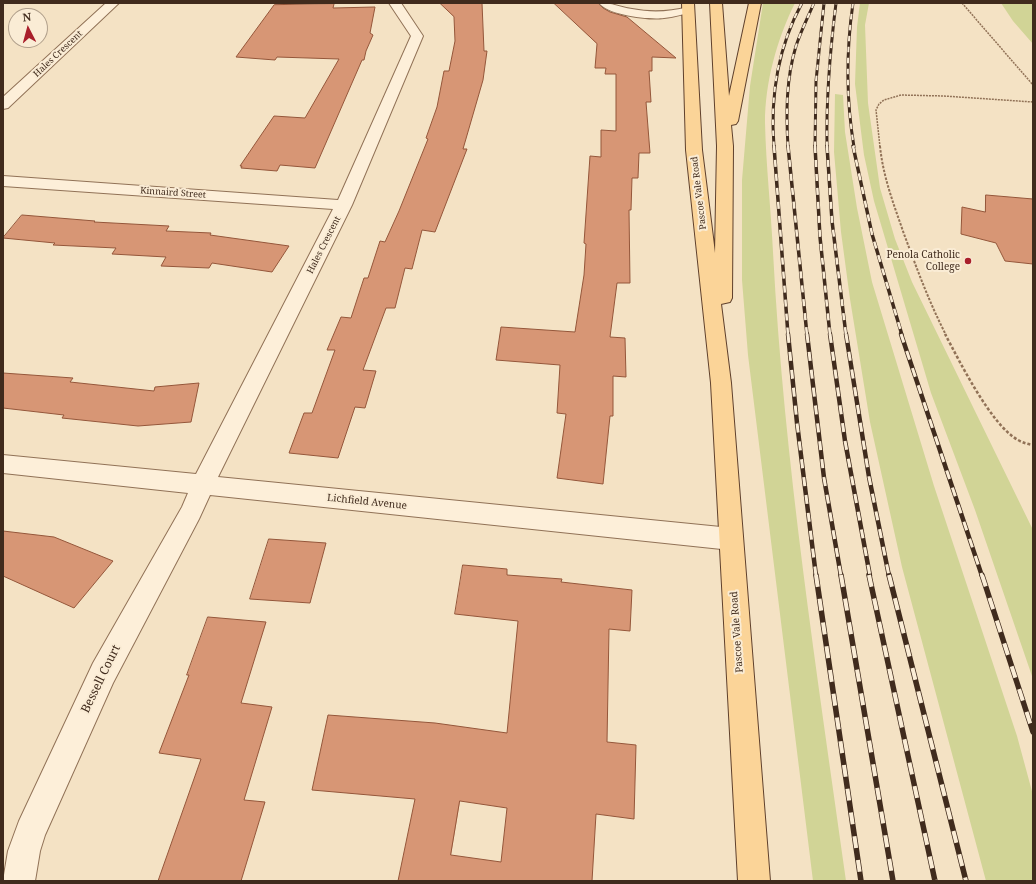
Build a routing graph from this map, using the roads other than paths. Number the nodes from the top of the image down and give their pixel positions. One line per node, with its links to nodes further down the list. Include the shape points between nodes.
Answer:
1 (113, 3): 7 (street, Hales Crescent)
2 (395, 3): 10 (street, Hales Crescent, via 417,36)
3 (604, 3): 6 (lane, via 616,8 655,15 668,14)
4 (716, 3): 8 (main road, Pascoe Vale Road)
5 (755, 3): 8 (main road)
6 (688, 7): 11 (main road, Pascoe Vale Road, via 694,150)
7 (3, 105)
8 (725, 146): 11 (main road, Pascoe Vale Road)
9 (3, 181): 10 (street, Kinnaird Street)
10 (344, 206): 13 (street, Hales Crescent)
11 (721, 383): 14 (main road, Pascoe Vale Road)
12 (3, 464): 13 (street, Lichfield Avenue)
13 (203, 485): 14 (street, Lichfield Avenue); 15 (street, Bessell Court, via 191,512 103,673 30,832)
14 (731, 539): 16 (main road, Pascoe Vale Road)
15 (19, 881)
16 (754, 881)

